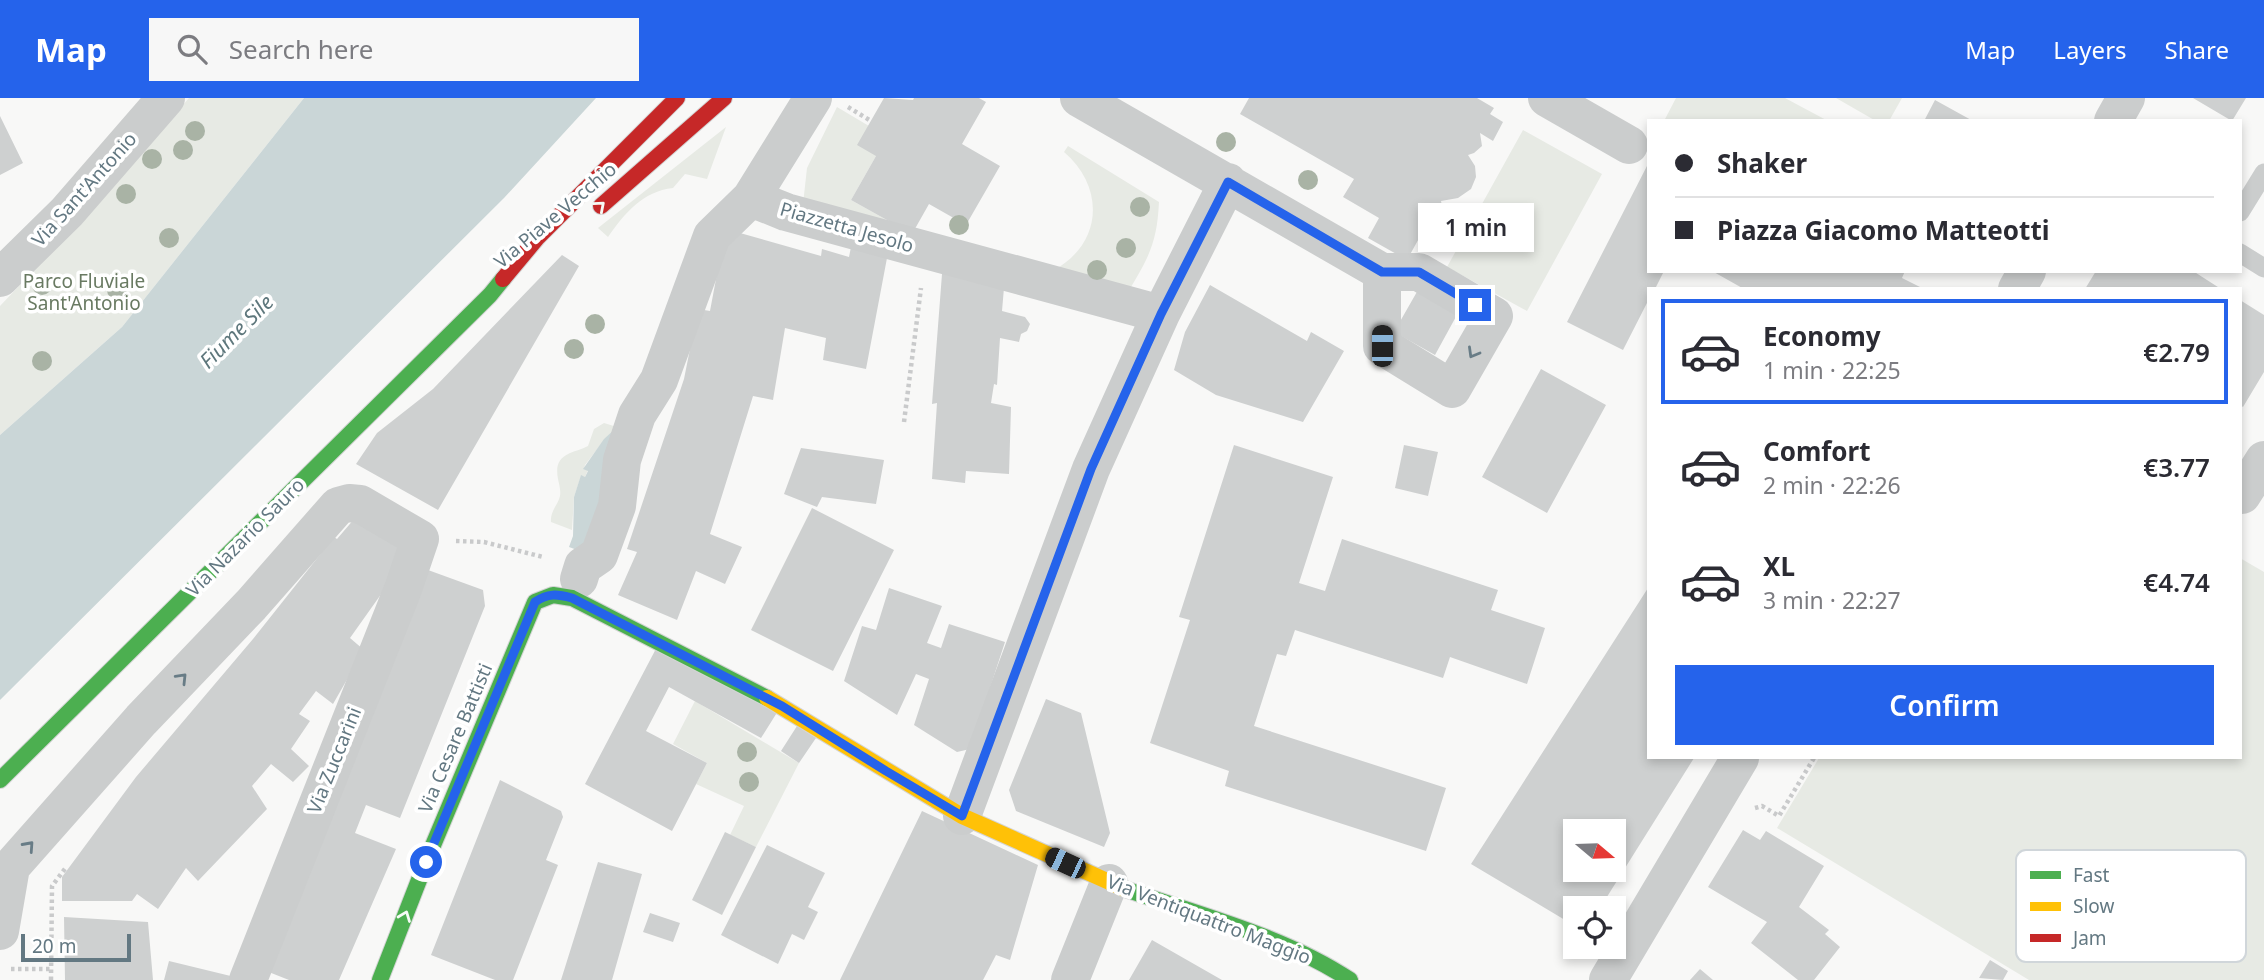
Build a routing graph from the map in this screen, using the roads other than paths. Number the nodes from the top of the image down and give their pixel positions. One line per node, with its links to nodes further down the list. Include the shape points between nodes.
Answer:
1 (166, 98): 19 (street, Via Sant'Antonio, via 68,212)
2 (677, 98): 20 (street, Via Piave Vecchio, via 538,237)
3 (724, 98): 14 (street, Via Piave Vecchio, one-way to 3)
4 (813, 98): 12 (street, Piazzetta Jesolo)
5 (1547, 98): 9 (street)
6 (2126, 98): 8 (street)
7 (1095, 102): 11 (street)
8 (2114, 119)
9 (1629, 145)
10 (2264, 173): 13 (lane)
11 (1228, 182): 18 (street); 21 (street)
12 (751, 198): 21 (street, Piazzetta Jesolo, via 786,212); 25 (street, Piazzetta Jesolo, via 712,236 659,380 637,415 622,460 617,506 599,555)
13 (2242, 209)
14 (590, 215)
15 (551, 249): 20 (street, Via Piave Vecchio)
16 (2242, 254): 17 (lane)
17 (2264, 268)
18 (1382, 272)
19 (0, 278)
20 (490, 295): 24 (street, Via Nazario Sauro)
21 (1161, 314): 28 (street, via 1091,469)
22 (2264, 460): 23 (street)
23 (2249, 499)
24 (307, 512): 27 (street, Via Nazario Sauro); 30 (street, Via Nazario Sauro, one-way to 24, via 10,867 251,605); 31 (street, Via Zuccarini, via 360,504 420,539)
25 (569, 580): 28 (street, Via Ventiquattro Maggio, via 559,594 741,683); 32 (street, Via Cesare Battisti, one-way to 25, via 535,602)
26 (1739, 759): 35 (street)
27 (0, 780)
28 (962, 816): 29 (street, Via Ventiquattro Maggio)
29 (1109, 883): 33 (street); 34 (street, Via Ventiquattro Maggio, via 1279,943)
30 (0, 931)
31 (248, 980)
32 (380, 980)
33 (1070, 980)
34 (1350, 980)
35 (1608, 980)

